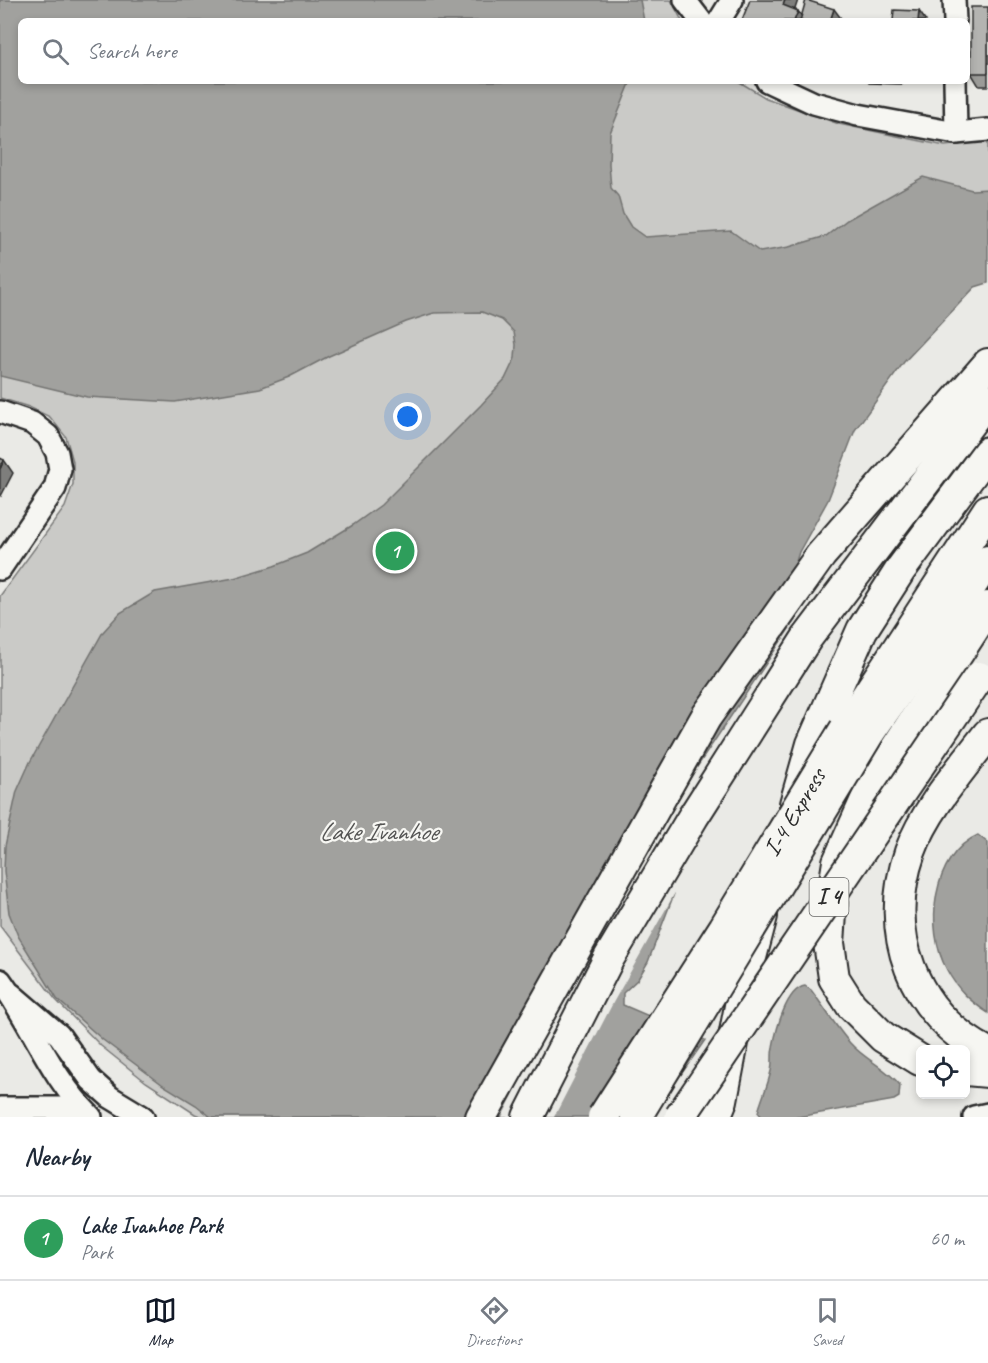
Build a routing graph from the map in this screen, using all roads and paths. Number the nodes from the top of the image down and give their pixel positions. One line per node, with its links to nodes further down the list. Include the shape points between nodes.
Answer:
1 (685, 0): 4 (street)
2 (732, 0): 5 (street)
3 (954, 0): 6 (street)
4 (698, 18)
5 (721, 18)
6 (955, 18)
7 (773, 84): 10 (street, via 814,103 858,115)
8 (955, 84): 10 (street)
9 (988, 129): 10 (street)
10 (956, 133)
11 (988, 364): 32 (highway, via 821,555 706,717)
12 (988, 399): 33 (highway, via 807,638 609,957)
13 (0, 412): 17 (street, via 32,423 48,436 60,469 55,488)
14 (988, 452): 37 (highway, via 901,569 862,630 812,744 745,980 722,1100)
15 (988, 510): 20 (highway, I-4 Express)
16 (988, 561): 20 (highway, I-4 Express)
17 (0, 569)
18 (988, 608): 24 (highway, via 874,782 838,862 832,899 829,943 834,978 851,1005 883,1037)
19 (984, 672): 36 (highway, I 4, bridge)
20 (857, 731): 34 (highway, I-4 Express, bridge); 35 (highway, I-4 Express, bridge)
21 (988, 734): 23 (highway, via 927,818 911,850 902,885 901,912 902,942 923,996 941,1019)
22 (5, 987): 28 (street); 31 (street, via 59,1035 91,1080)
23 (988, 1053)
24 (916, 1057)
25 (970, 1070): 26 (highway)
26 (988, 1071)
27 (6, 1111): 28 (street)
28 (80, 1112): 30 (street, via 98,1106)
29 (988, 1114): 38 (street)
30 (137, 1117)
31 (143, 1117)
32 (481, 1117)
33 (528, 1117)
34 (603, 1117)
35 (636, 1117)
36 (680, 1117)
37 (715, 1117)
38 (974, 1117)

